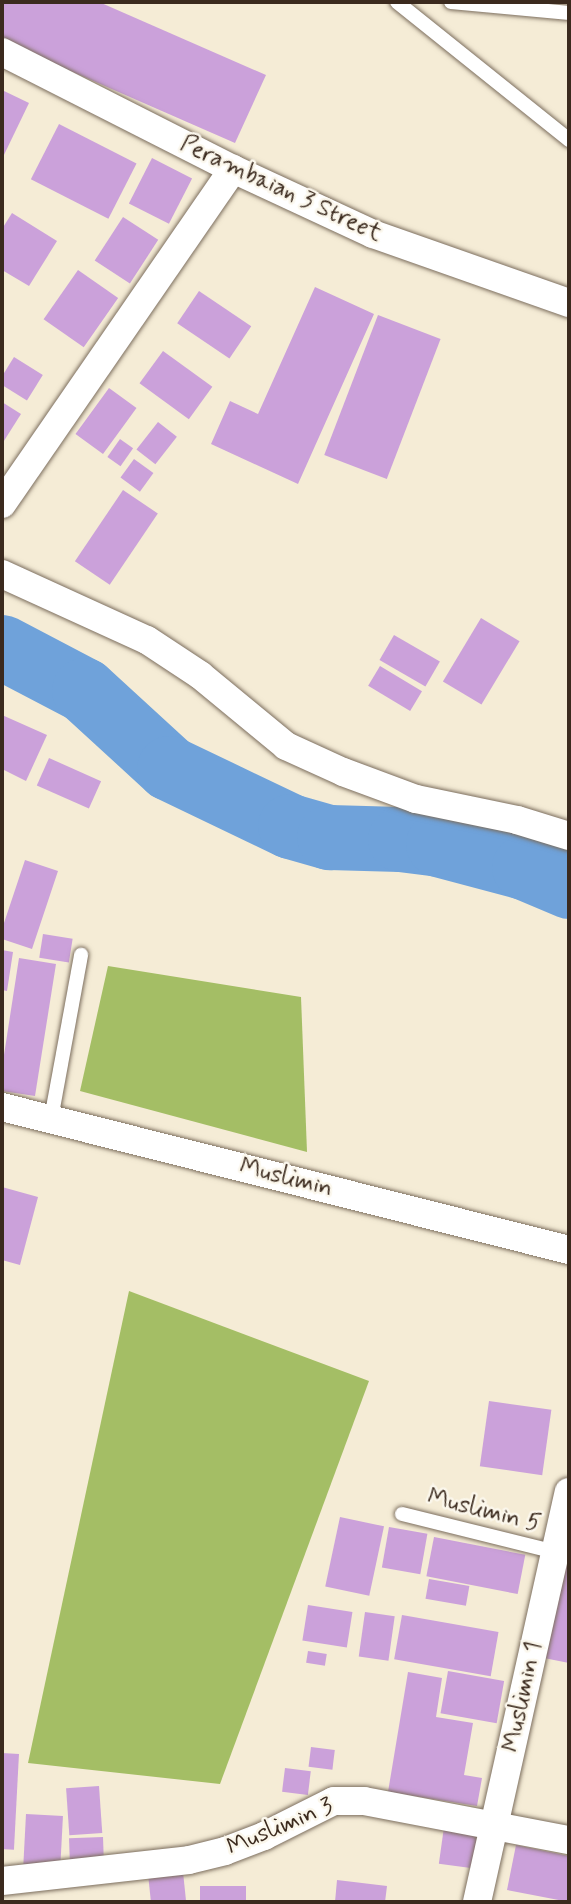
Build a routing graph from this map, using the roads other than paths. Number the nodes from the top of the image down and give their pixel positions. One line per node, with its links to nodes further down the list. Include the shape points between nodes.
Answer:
1 (397, 2): 5 (lane)
2 (451, 2): 3 (lane)
3 (569, 13)
4 (2, 52): 6 (street, Perambaian 3 Street)
5 (569, 140)
6 (233, 169): 7 (street, Perambaian 3 Street, via 373,234); 8 (street)
7 (569, 303)
8 (2, 504)
9 (2, 574): 10 (street, via 146,640 200,675 286,746 416,799)
10 (569, 836)
11 (81, 955): 13 (lane)
12 (2, 1107): 13 (street, Muslimin)
13 (51, 1119): 14 (street, Muslimin)
14 (569, 1250)
15 (569, 1492): 17 (street, Muslimin 1)
16 (402, 1514): 17 (lane, Muslimin 5)
17 (562, 1553): 18 (street, Muslimin 1)
18 (495, 1826): 19 (street, Muslimin 3); 20 (street, Muslimin 3, via 364,1801 334,1801 264,1836 189,1860); 21 (street, Muslimin 1)
19 (569, 1840)
20 (2, 1881)
21 (477, 1902)

